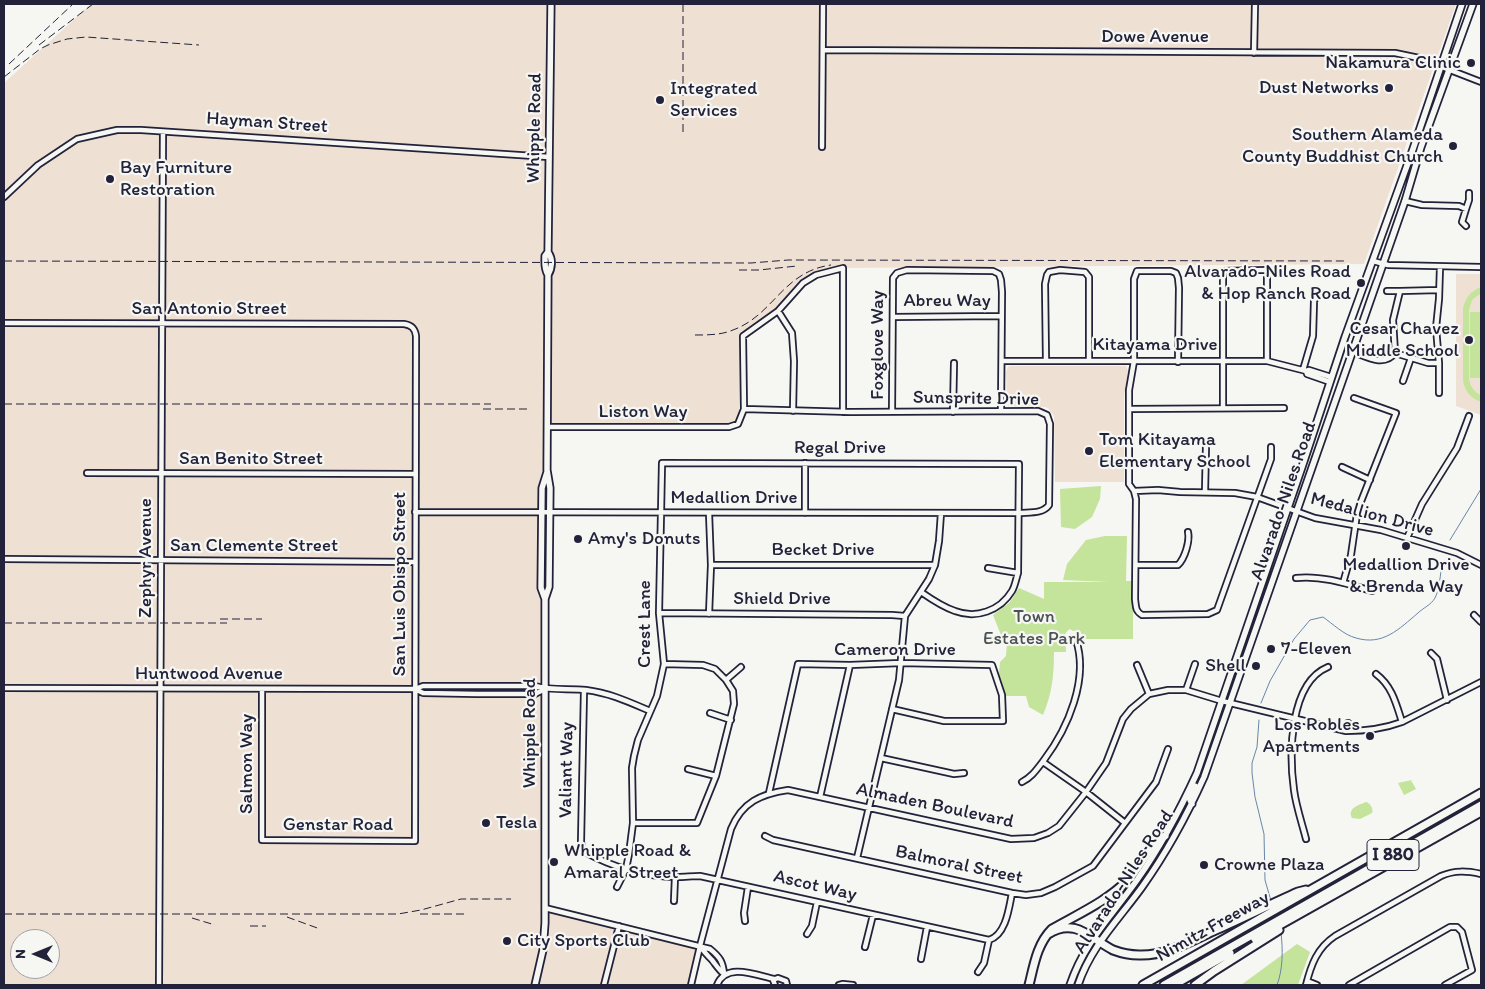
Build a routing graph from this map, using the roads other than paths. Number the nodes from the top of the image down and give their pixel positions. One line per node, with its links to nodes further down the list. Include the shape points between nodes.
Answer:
1 (551, 4): 13 (main road, Whipple Road)
2 (823, 4): 6 (street)
3 (1254, 4): 7 (street)
4 (1462, 4): 8 (main road, Alvarado-Niles Road)
5 (1473, 4): 9 (main road, Alvarado-Niles Road)
6 (823, 50): 7 (street, Dowe Avenue); 12 (street)
7 (1254, 52): 8 (street, Dowe Avenue, via 1395,53)
8 (1441, 67): 9 (street, Dowe Avenue); 19 (main road, Alvarado-Niles Road)
9 (1449, 70): 10 (street, Dowe Avenue); 16 (main road, Alvarado-Niles Road)
10 (1481, 82)
11 (163, 132): 13 (street, Hayman Street); 15 (street, Hayman Street, via 117,130 77,139 38,165); 31 (street, Zephyr Avenue)
12 (822, 147)
13 (549, 157): 60 (main road, Whipple Road)
14 (1469, 192): 17 (street)
15 (4, 197)
16 (1405, 201): 17 (street); 20 (main road, Alvarado-Niles Road)
17 (1466, 209): 18 (street, via 1462,222)
18 (1466, 226)
19 (1372, 261): 20 (street); 46 (main road, Alvarado-Niles Road)
20 (1382, 264): 21 (street); 33 (main road, Alvarado-Niles Road)
21 (1440, 267): 22 (street); 23 (street)
22 (1481, 267)
23 (1439, 290): 25 (street); 44 (street, via 1436,328)
24 (1387, 291): 25 (street)
25 (1400, 291): 34 (street, via 1393,320)
26 (1318, 294): 45 (street, via 1314,301 1313,336)
27 (778, 311): 52 (street, via 743,336); 54 (street, via 792,333); 56 (street, via 802,283 816,275 844,268)
28 (893, 316): 29 (street, Abreu Way); 29 (street, Foxglove Way, via 893,278 907,270 996,272 1002,280); 57 (street, Foxglove Way)
29 (1001, 316): 38 (street)
30 (4, 323): 31 (street, San Antonio Street)
31 (162, 324): 32 (street, San Antonio Street, via 404,324); 68 (street, Zephyr Avenue)
32 (413, 328): 69 (street, San Luis Obispo Street, via 416,336)
33 (1351, 352): 34 (street, via 1380,361 1388,360); 76 (main road, Alvarado-Niles Road)
34 (1395, 353): 35 (street)
35 (1411, 358): 44 (street); 47 (street)
36 (1046, 360): 37 (street, Kitayama Drive); 37 (street, via 1045,284 1047,275 1053,271 1085,272 1089,277); 38 (street, Kitayama Drive)
37 (1089, 360): 39 (street, Kitayama Drive)
38 (1002, 361): 55 (street)
39 (1134, 361): 42 (street, Kitayama Drive); 42 (street, via 1134,279 1137,271 1171,271 1176,273 1178,282); 53 (street)
40 (1223, 361): 41 (street, Kitayama Drive); 41 (street, via 1224,271 1268,270); 42 (street, Kitayama Drive); 50 (street)
41 (1267, 361): 45 (street, Kitayama Drive)
42 (1178, 362)
43 (954, 363): 58 (street)
44 (1439, 363): 48 (street)
45 (1305, 371): 46 (street, Kitayama Drive)
46 (1331, 379): 75 (main road, Alvarado-Niles Road)
47 (1403, 381)
48 (1439, 393)
49 (1354, 398): 70 (street, via 1396,413)
50 (1224, 408): 51 (street); 53 (street)
51 (1284, 408)
52 (744, 409): 54 (street, Sunsprite Drive); 60 (street, Liston Way, via 738,424 729,427)
53 (1129, 409): 71 (street, via 1128,484)
54 (793, 410): 56 (street, Sunsprite Drive)
55 (1001, 411): 58 (street, Sunsprite Drive); 74 (street, Sunsprite Drive, via 1038,411 1047,415 1050,424)
56 (843, 412): 57 (street, Sunsprite Drive)
57 (892, 412): 58 (street, Sunsprite Drive)
58 (953, 412)
59 (1469, 416): 87 (street, via 1457,448 1422,504)
60 (548, 427): 66 (main road, Whipple Road)
61 (1206, 446): 72 (street)
62 (1271, 447): 73 (street, via 1271,459)
63 (662, 463): 64 (street, Regal Drive); 80 (street, Crest Lane)
64 (806, 463): 82 (street); 84 (street, Regal Drive, via 1019,464)
65 (1342, 467): 70 (street)
66 (547, 470): 78 (main road, Whipple Road, via 542,488); 79 (main road, Whipple Road)
67 (87, 473): 68 (street, San Benito Street)
68 (161, 473): 69 (street, San Benito Street); 89 (street, Zephyr Avenue)
69 (415, 474): 77 (street, San Luis Obispo Street)
70 (1370, 480): 85 (street, via 1360,504)
71 (1134, 491): 72 (street, Medallion Drive); 94 (street)
72 (1205, 492): 73 (street, Medallion Drive)
73 (1257, 497): 75 (street, Medallion Drive); 94 (street, via 1217,610 1208,614 1138,613)
74 (1049, 505): 84 (street, Medallion Drive, via 1040,512)
75 (1288, 508): 76 (street, Medallion Drive); 128 (main road, Alvarado-Niles Road)
76 (1297, 511): 85 (street, Medallion Drive); 129 (main road, Alvarado-Niles Road)
77 (415, 512): 78 (street, Medallion Drive); 90 (street, San Luis Obispo Street)
78 (542, 512): 79 (street, Medallion Drive); 101 (main road, Whipple Road, via 541,588)
79 (550, 512): 80 (street, Medallion Drive); 101 (main road, Whipple Road, via 549,587)
80 (660, 513): 81 (street, Medallion Drive); 102 (street, Crest Lane)
81 (710, 513): 82 (street, Medallion Drive); 92 (street)
82 (805, 513): 83 (street, Medallion Drive)
83 (941, 513): 84 (street, Medallion Drive); 93 (street)
84 (1019, 513): 96 (street)
85 (1356, 526): 87 (street, Medallion Drive); 98 (street)
86 (1188, 532): 94 (street, via 1189,538 1178,564)
87 (1407, 538): 91 (street, Medallion Drive)
88 (4, 559): 89 (street, San Clemente Street)
89 (161, 561): 90 (street, San Clemente Street); 120 (street, Zephyr Avenue)
90 (415, 562): 122 (street, San Luis Obispo Street)
91 (1481, 564)
92 (711, 565): 93 (street, Becket Drive); 103 (street)
93 (935, 565): 100 (street)
94 (1136, 565)
95 (988, 568): 96 (street)
96 (1018, 573): 100 (street, via 1003,603 988,612 967,614 954,611)
97 (1296, 578): 98 (street)
98 (1343, 583): 99 (street)
99 (1372, 590)
100 (921, 592): 105 (street)
101 (545, 599): 123 (main road, Whipple Road)
102 (659, 613): 103 (street, Shield Drive); 109 (street, Crest Lane)
103 (709, 614): 105 (street, Shield Drive)
104 (1474, 615): 106 (street)
105 (905, 616): 110 (street)
106 (1481, 622)
107 (1076, 640): 141 (street, via 1080,652 1077,691 1062,733)
108 (1432, 653): 127 (street, via 1437,658)
109 (664, 664): 117 (street, via 703,665 716,669); 131 (street, Crest Lane)
110 (901, 664): 112 (street, Cameron Drive); 130 (street); 130 (street, Cameron Drive, via 992,665 1002,694 1003,721 944,721)
111 (1195, 664): 125 (street)
112 (850, 665): 147 (street, Cameron Drive, via 798,664); 149 (street)
113 (1137, 665): 126 (street)
114 (741, 667): 117 (street)
115 (1328, 667): 133 (street, via 1319,671 1304,690)
116 (1376, 674): 135 (street, via 1392,691)
117 (726, 680): 134 (street, via 733,691)
118 (1481, 682): 127 (street)
119 (4, 688): 120 (street, Huntwood Avenue)
120 (160, 688): 121 (street, Huntwood Avenue); 193 (street, Zephyr Avenue)
121 (262, 688): 122 (street, Huntwood Avenue); 159 (street, Salmon Way)
122 (415, 689): 123 (street, Huntwood Avenue, via 423,686 535,686); 160 (street, San Luis Obispo Street)
123 (546, 689): 124 (street, Huntwood Avenue); 173 (main road, Whipple Road)
124 (584, 690): 131 (street, Huntwood Avenue, via 615,696); 161 (street, Valiant Way)
125 (1186, 690): 126 (street); 128 (street)
126 (1149, 694): 146 (street, Almaden Boulevard, via 1123,719 1106,764)
127 (1447, 700): 135 (street)
128 (1222, 701): 129 (street); 140 (main road, Alvarado-Niles Road)
129 (1230, 703): 133 (street); 150 (main road, Alvarado-Niles Road)
130 (892, 709): 139 (street)
131 (650, 712): 154 (street, Crest Lane, via 638,740 632,768)
132 (710, 713): 134 (street)
133 (1294, 719): 137 (street); 158 (street, via 1291,749 1294,790)
134 (731, 720): 144 (street)
135 (1402, 722): 137 (street, via 1372,730)
136 (1348, 723): 137 (street)
137 (1346, 731)
138 (1168, 749): 155 (street, Balmoral Street, via 1156,782)
139 (881, 758): 143 (street, via 954,774); 152 (street)
140 (1202, 760): 150 (main road, via 1190,800); 157 (main road, Alvarado-Niles Road)
141 (1043, 762): 145 (street, via 1031,778); 146 (street)
142 (688, 769): 144 (street)
143 (964, 773)
144 (716, 776): 154 (street, via 697,823)
145 (1022, 782)
146 (1086, 792): 152 (street, Almaden Boulevard, via 1059,826 1034,838 1011,839); 155 (street)
147 (769, 793): 149 (street, Almaden Boulevard, via 788,790); 166 (street, Almaden Boulevard, via 756,799 735,819)
148 (1481, 793): 170 (highway, I 880)
149 (820, 798): 152 (street, Almaden Boulevard)
150 (1192, 804): 184 (main road, Alvarado-Niles Road, via 1144,884)
151 (1481, 805): 174 (highway, I 880)
152 (869, 808): 162 (street)
153 (1481, 812): 174 (highway, Nimitz Freeway / I 880)
154 (633, 823): 163 (street, Crest Lane)
155 (1125, 823): 169 (street, Balmoral Street, via 1094,866 1040,893)
156 (765, 836): 162 (street, Balmoral Street)
157 (1165, 836): 181 (highway, via 1157,840 1135,872 1113,893); 182 (main road, Alvarado-Niles Road, via 1137,880)
158 (1306, 839)
159 (262, 840): 160 (street, Genstar Road)
160 (415, 841)
161 (583, 851): 163 (street, Ascot Way)
162 (857, 858): 169 (street, Balmoral Street)
163 (626, 869): 165 (street, Ascot Way); 167 (street, Crest Lane)
164 (1481, 874): 191 (street, via 1457,872 1441,876 1335,936 1316,955)
165 (675, 877): 166 (street, Ascot Way, via 700,876); 171 (street)
166 (718, 880): 168 (street, Ascot Way); 185 (street, Almaden Boulevard)
167 (617, 887)
168 (748, 887): 172 (street, Ascot Way); 176 (street)
169 (1012, 893): 183 (street, via 1002,926)
170 (1299, 894): 184 (highway, via 1183,945 1154,954 1124,953); 205 (highway, Nimitz Freeway, via 1263,918)
171 (674, 902)
172 (817, 902): 175 (street, Ascot Way); 180 (street)
173 (545, 908): 177 (street); 194 (main road, Whipple Road, via 545,936)
174 (1305, 908): 179 (highway, Nimitz Freeway / I 880)
175 (874, 915): 178 (street, Ascot Way); 186 (street)
176 (745, 921)
177 (619, 926): 185 (street); 195 (street)
178 (927, 927): 183 (street, Ascot Way); 187 (street)
179 (1268, 932): 206 (highway, I 880); 207 (highway, Nimitz Freeway / I 880); 208 (highway)
180 (807, 934)
181 (1048, 934): 182 (highway, via 1072,928); 202 (highway, via 1036,956)
182 (1093, 937): 184 (highway); 203 (main road, Alvarado-Niles Road)
183 (989, 940): 188 (street, via 984,963)
184 (1100, 941): 204 (main road, Alvarado-Niles Road)
185 (700, 946): 189 (street); 189 (street, via 719,956); 196 (street, Almaden Boulevard)
186 (865, 947)
187 (921, 959)
188 (978, 972)
189 (724, 974): 190 (street, via 740,972); 197 (street)
190 (774, 980): 192 (street, via 780,978); 198 (street)
191 (1306, 983): 209 (street)
192 (787, 984): 199 (street)
193 (159, 985)
194 (536, 985)
195 (604, 985)
196 (691, 985)
197 (717, 985)
198 (775, 985)
199 (794, 985)
200 (839, 985): 201 (street)
201 (853, 985)
202 (1030, 985)
203 (1070, 985)
204 (1078, 985)
205 (1143, 985)
206 (1164, 985)
207 (1174, 985)
208 (1195, 985)
209 (1317, 985)
210 (1349, 985): 211 (street, via 1450,927 1457,927 1462,932 1472,970)
211 (1444, 985)

